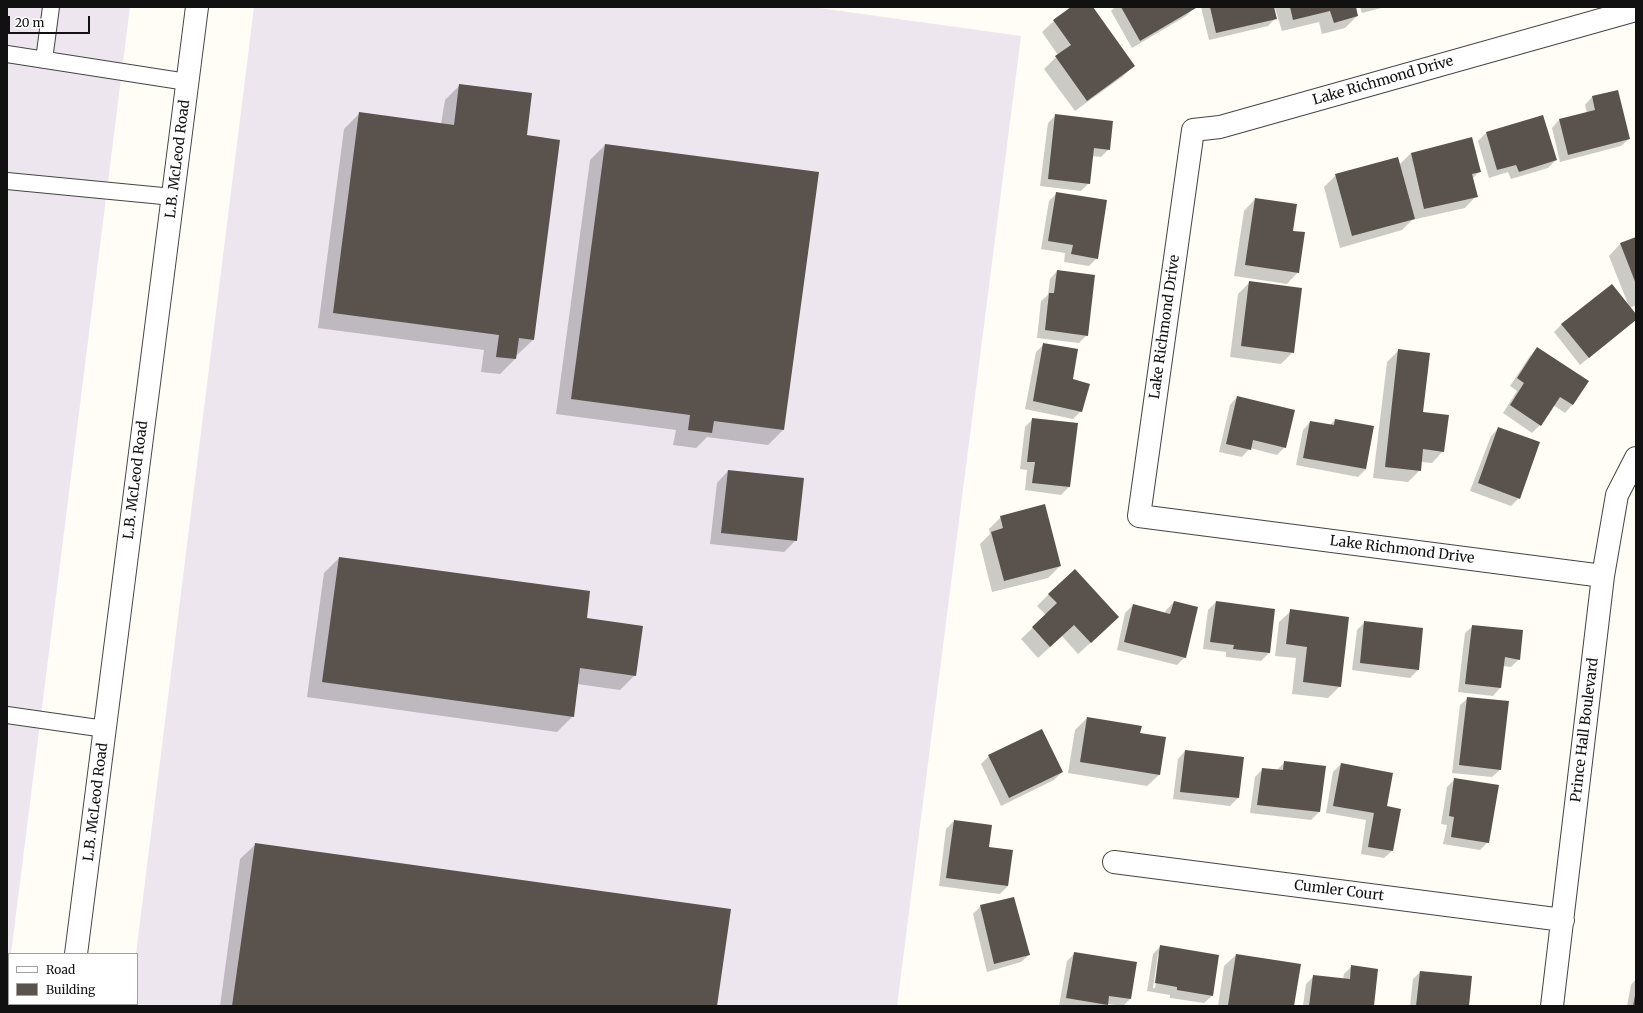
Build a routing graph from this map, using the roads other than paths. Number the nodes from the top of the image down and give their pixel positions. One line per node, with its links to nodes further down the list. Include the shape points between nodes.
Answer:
1 (51, 7): 5 (lane)
2 (197, 7): 6 (street, L.B. McLeod Road)
3 (1636, 10): 10 (street, Lake Richmond Drive, via 1220,127 1193,130 1139,516)
4 (7, 54): 5 (lane)
5 (44, 60): 6 (lane)
6 (187, 82): 8 (street, L.B. McLeod Road)
7 (7, 181): 8 (lane)
8 (173, 197): 12 (street, L.B. McLeod Road)
9 (1636, 458): 10 (street, Prince Hall Boulevard, via 1617,495)
10 (1603, 576): 14 (street, Prince Hall Boulevard)
11 (7, 715): 12 (lane)
12 (105, 729): 15 (street, L.B. McLeod Road)
13 (1114, 862): 14 (street, Cumler Court)
14 (1563, 920): 16 (street, Prince Hall Boulevard)
15 (76, 953)
16 (1552, 1006)

